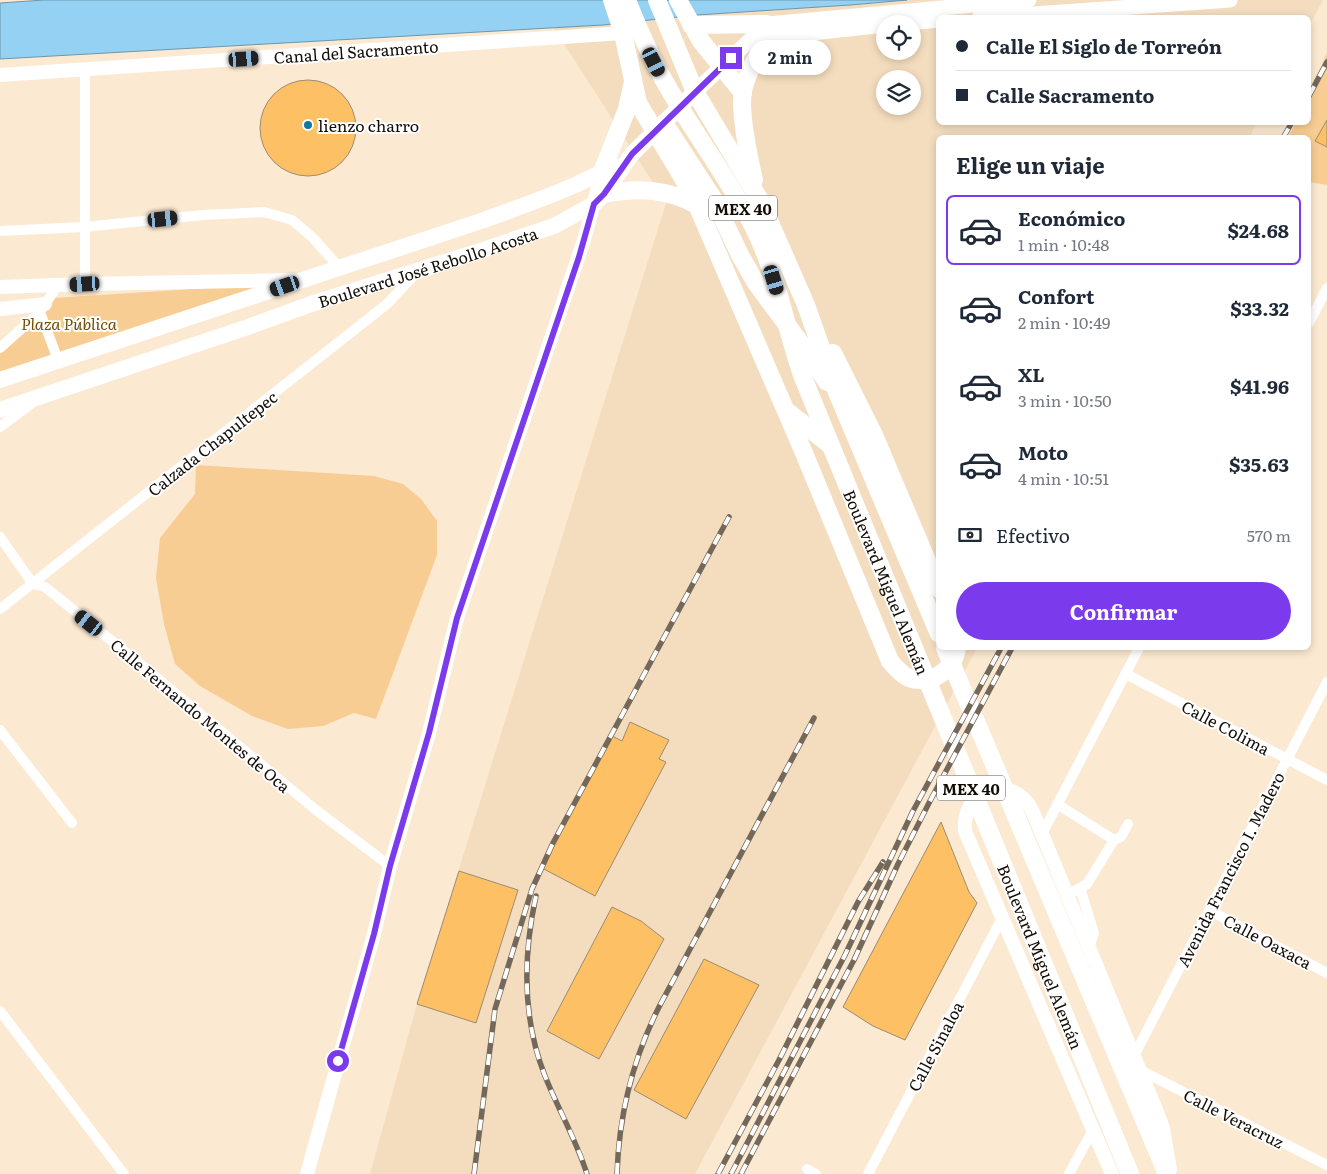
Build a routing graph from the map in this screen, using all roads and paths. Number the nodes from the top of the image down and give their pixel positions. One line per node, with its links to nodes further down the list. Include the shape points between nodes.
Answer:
1 (678, 0): 9 (highway)
2 (1029, 0): 11 (main road)
3 (1230, 0): 6 (main road)
4 (621, 4): 12 (highway); 19 (highway, Boulevard Miguel Alemán / MEX 40)
5 (659, 5): 17 (highway, Boulevard Miguel Alemán / MEX 40)
6 (1021, 15)
7 (936, 20): 8 (main road)
8 (921, 22)
9 (691, 25): 11 (highway); 13 (highway)
10 (876, 25): 11 (main road)
11 (768, 31): 13 (main road, via 750,39); 18 (highway)
12 (623, 33): 14 (street, Canal del Sacramento); 16 (highway)
13 (721, 67): 17 (main road); 18 (highway)
14 (84, 70): 15 (street, Canal del Sacramento); 27 (street)
15 (0, 76)
16 (633, 83): 20 (highway, via 638,103); 22 (highway, via 628,109)
17 (695, 92): 19 (main road, Boulevard José Rebollo Acosta); 24 (highway, Boulevard Miguel Alemán / MEX 40)
18 (743, 93): 24 (highway, via 750,165)
19 (680, 107): 20 (main road, Boulevard José Rebollo Acosta); 40 (highway, Boulevard Miguel Alemán / MEX 40, via 754,229 771,270)
20 (660, 128): 21 (main road, Boulevard José Rebollo Acosta); 25 (highway); 40 (highway, via 714,200 756,283)
21 (632, 154): 22 (main road, Boulevard José Rebollo Acosta); 23 (main road, Boulevard José Rebollo Acosta)
22 (602, 172): 23 (street); 26 (main road, Boulevard José Rebollo Acosta)
23 (599, 199): 25 (highway, via 620,190 653,190 676,195); 29 (main road, Boulevard José Rebollo Acosta, via 554,226); 69 (street, via 457,618 429,733)
24 (761, 202): 37 (highway, Boulevard Miguel Alemán / MEX 40)
25 (697, 205): 47 (highway)
26 (484, 220): 29 (main road); 30 (main road, Boulevard José Rebollo Acosta)
27 (84, 227): 28 (street); 30 (street, via 264,212 292,220); 33 (street)
28 (0, 231)
29 (496, 246): 31 (main road, Boulevard José Rebollo Acosta)
30 (340, 268): 32 (main road, Boulevard José Rebollo Acosta)
31 (418, 271): 45 (main road, Boulevard José Rebollo Acosta); 53 (street, Calzada Chapultepec, via 387,304)
32 (300, 280): 33 (street); 43 (main road, Boulevard José Rebollo Acosta)
33 (85, 284): 34 (street)
34 (58, 285): 35 (street); 38 (street)
35 (0, 287)
36 (1327, 288): 41 (street)
37 (806, 305): 48 (highway, Boulevard Miguel Alemán / MEX 40); 52 (highway, via 870,427)
38 (43, 308): 39 (street); 42 (street); 43 (street)
39 (0, 309)
40 (784, 319): 48 (highway); 50 (highway, Boulevard Miguel Alemán / MEX 40, via 802,375)
41 (1311, 319)
42 (0, 348)
43 (58, 360): 44 (main road, Boulevard José Rebollo Acosta)
44 (0, 380)
45 (44, 394): 46 (main road, Boulevard José Rebollo Acosta); 49 (street)
46 (0, 410)
47 (785, 410): 50 (highway); 57 (highway, via 890,661 908,677 919,680 932,678 951,665)
48 (848, 418): 55 (highway, Boulevard Miguel Alemán / MEX 40)
49 (0, 427)
50 (831, 446): 86 (highway, Boulevard Miguel Alemán / MEX 40)
51 (0, 537): 53 (street, Calle Fernando Montes de Oca)
52 (936, 582)
53 (33, 584): 54 (street, Calzada Chapultepec); 69 (street, Calle Fernando Montes de Oca, via 45,587)
54 (0, 609)
55 (936, 627)
56 (946, 650): 87 (highway, Boulevard Miguel Alemán / MEX 40)
57 (957, 650)
58 (1139, 650): 59 (street)
59 (1126, 674): 62 (street, Calle Colima); 64 (street)
60 (1327, 682): 62 (street, Avenida Francisco I. Madero)
61 (0, 730): 65 (street)
62 (1287, 759): 63 (street, Calle Colima); 72 (street, Avenida Francisco I. Madero)
63 (1327, 780)
64 (1057, 804): 67 (street); 68 (street)
65 (72, 823)
66 (1128, 824): 68 (street, via 1121,838)
67 (1042, 834): 71 (street); 73 (street, via 1026,800 1006,789 986,791 971,803 966,812 965,831)
68 (1114, 840): 70 (street, via 1087,884)
69 (390, 866): 82 (street)
70 (1080, 888): 71 (street); 74 (street, via 1094,932)
71 (1067, 896): 74 (street)
72 (1209, 910): 75 (street, Calle Oaxaca); 77 (street, Avenida Francisco I. Madero)
73 (1002, 918): 79 (street); 83 (street, Calle Sinaloa)
74 (1089, 948): 77 (street)
75 (1327, 973)
76 (0, 1011): 81 (street)
77 (1134, 1056): 78 (street)
78 (1140, 1070): 80 (street, Calle Veracruz); 87 (street, via 1163,1128)
79 (1093, 1130): 84 (street); 85 (street)
80 (1327, 1166)
81 (124, 1174)
82 (307, 1174)
83 (868, 1174)
84 (1069, 1174)
85 (1112, 1174)
86 (1130, 1174)
87 (1168, 1174)

